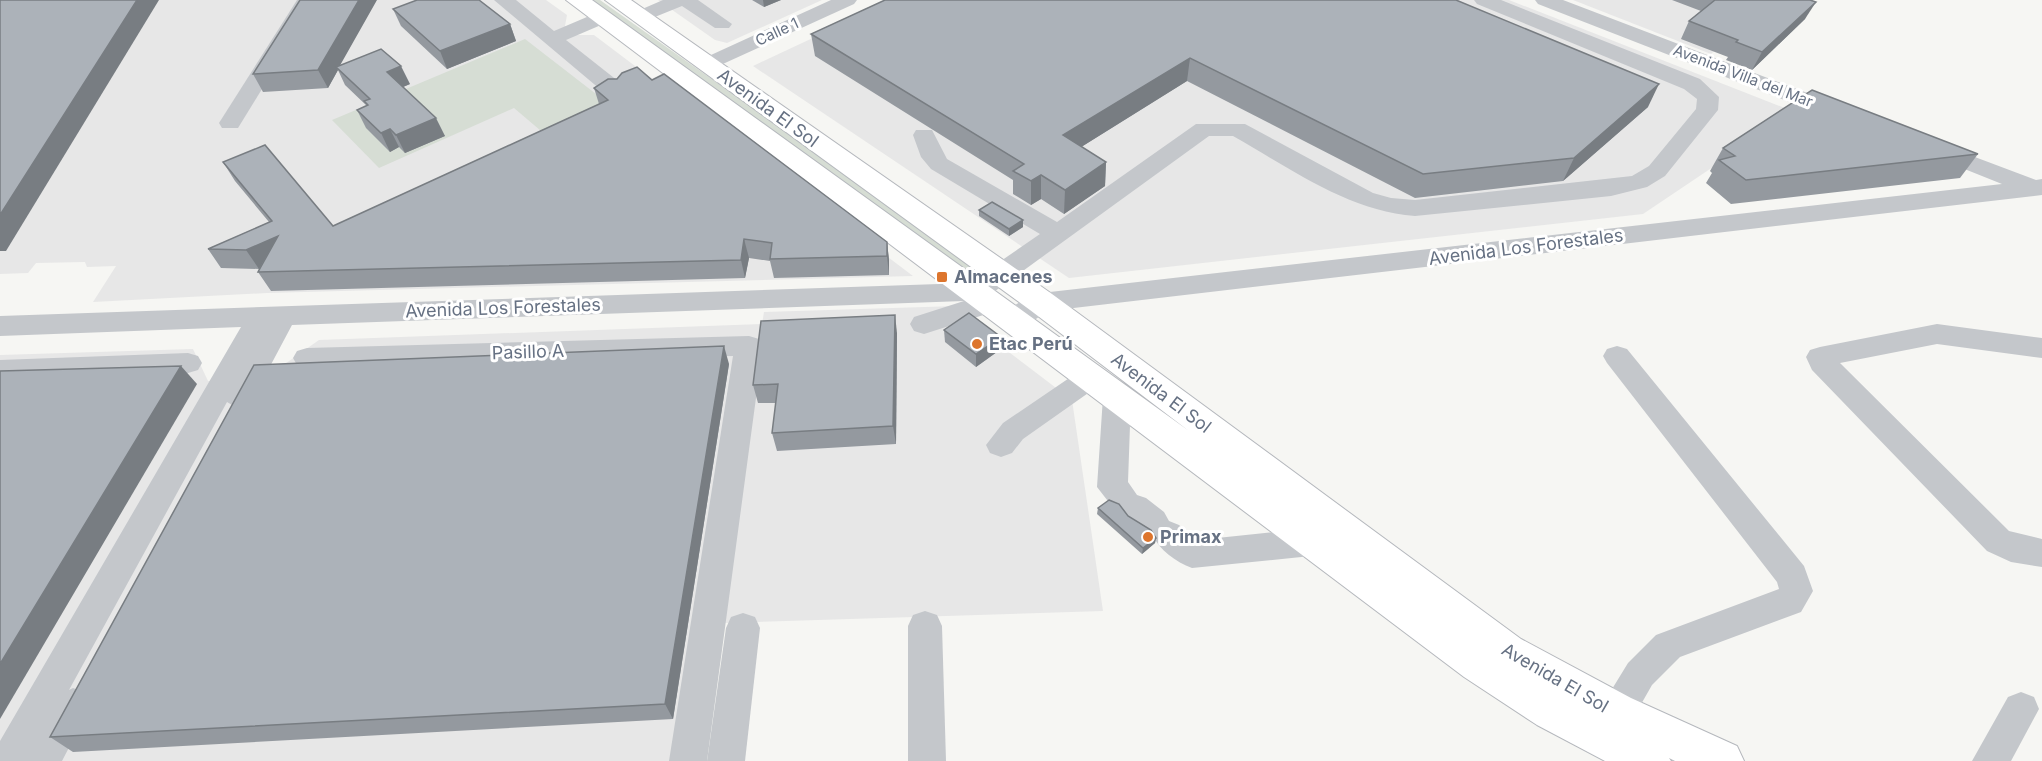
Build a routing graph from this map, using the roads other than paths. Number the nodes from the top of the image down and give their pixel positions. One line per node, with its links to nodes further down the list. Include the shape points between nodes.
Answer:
1 (307, 0): 14 (street)
2 (504, 0): 10 (street)
3 (680, 0): 8 (street)
4 (685, 0): 9 (street)
5 (847, 0): 11 (street, Calle 1)
6 (1484, 0): 18 (street, via 1692,84 1708,98 1707,110 1657,171 1639,182 1415,208 1389,206 1364,198 1237,129 1204,129)
7 (1545, 0): 13 (street, Avenida Villa del Mar)
8 (609, 9): 10 (street); 11 (main road, Avenida El Sol); 19 (main road, Avenida El Sol)
9 (722, 24)
10 (552, 39): 12 (street)
11 (707, 64): 19 (main road, Avenida El Sol)
12 (615, 90)
13 (1861, 121)
14 (230, 123)
15 (924, 135): 18 (street, via 939,164)
16 (1916, 142): 17 (street)
17 (2040, 189): 20 (street, Avenida Los Forestales)
18 (1057, 232): 19 (street)
19 (995, 297): 20 (main road, Avenida El Sol); 20 (street, Avenida Los Forestales); 21 (street, Avenida Los Forestales); 22 (street); 29 (main road, Avenida El Sol)
20 (1041, 302): 37 (main road, Avenida El Sol, via 1507,652)
21 (272, 315): 23 (street, Avenida Los Forestales); 39 (street); 40 (street)
22 (924, 324)
23 (0, 326)
24 (2042, 348): 33 (street, via 1937,334 1820,357 1998,541 2012,548)
25 (1617, 356): 37 (street, via 1792,576 1796,591 1789,602 1668,646 1640,674)
26 (307, 358): 41 (street, Pasillo A, via 749,346)
27 (188, 363): 28 (street)
28 (0, 370)
29 (1091, 377): 30 (main road, Avenida El Sol); 31 (street, via 1037,412)
30 (1117, 397): 32 (main road, Avenida El Sol); 32 (street, via 1112,487 1192,554)
31 (1001, 445)
32 (1311, 542): 38 (main road, Avenida El Sol, via 1478,664 1552,711)
33 (2042, 553)
34 (925, 626): 43 (street)
35 (743, 628): 42 (street)
36 (2021, 709): 45 (street)
37 (1616, 712): 38 (street); 44 (main road, Avenida El Sol)
38 (1642, 759)
39 (9, 761)
40 (42, 761)
41 (688, 761)
42 (726, 761)
43 (927, 761)
44 (1722, 761)
45 (1991, 761)

